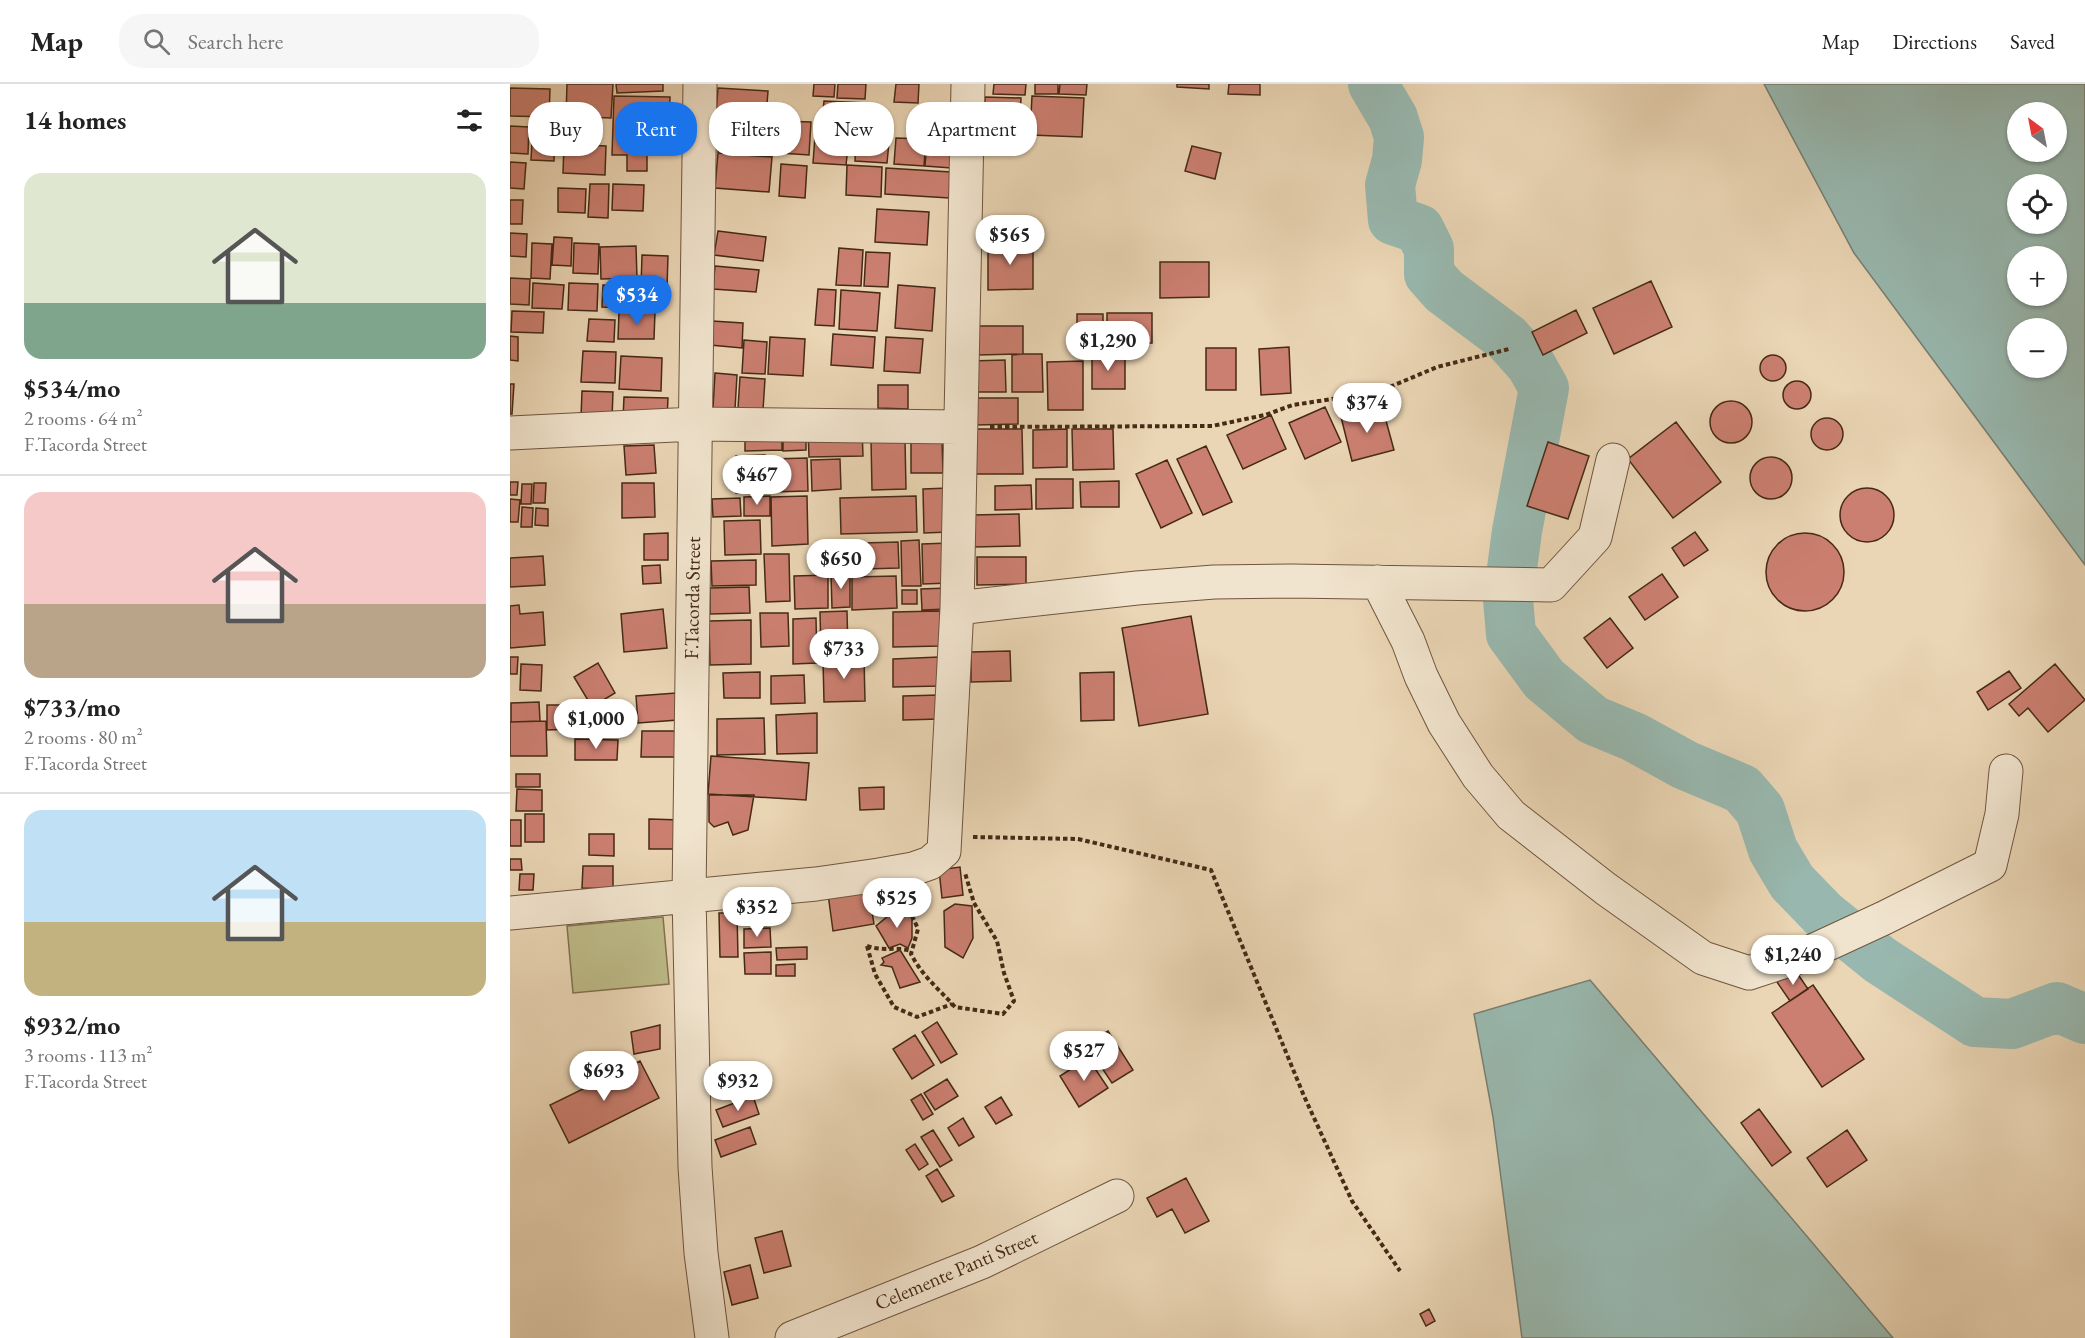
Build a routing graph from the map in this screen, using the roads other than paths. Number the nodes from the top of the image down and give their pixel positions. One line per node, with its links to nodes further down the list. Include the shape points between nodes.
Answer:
1 (700, 84): 3 (street, F.Tacorda Street)
2 (968, 84): 4 (street)
3 (695, 423): 4 (street); 5 (street); 10 (street, F.Tacorda Street)
4 (959, 427): 8 (street)
5 (510, 433)
6 (1613, 460): 7 (street, via 1595,537 1551,585)
7 (1378, 582): 8 (street, via 1214,582); 9 (street, via 1444,723 1478,776 1511,815 1703,958 1749,973 1804,955 1990,865 2002,814)
8 (957, 609): 10 (street, via 944,850 930,863 913,869 816,884)
9 (2006, 771)
10 (688, 896): 11 (street); 13 (street, F.Tacorda Street, via 694,1167)
11 (510, 913)
12 (1117, 1196): 14 (street, Celemente Panti Street, via 982,1262)
13 (712, 1338)
14 (792, 1338)

